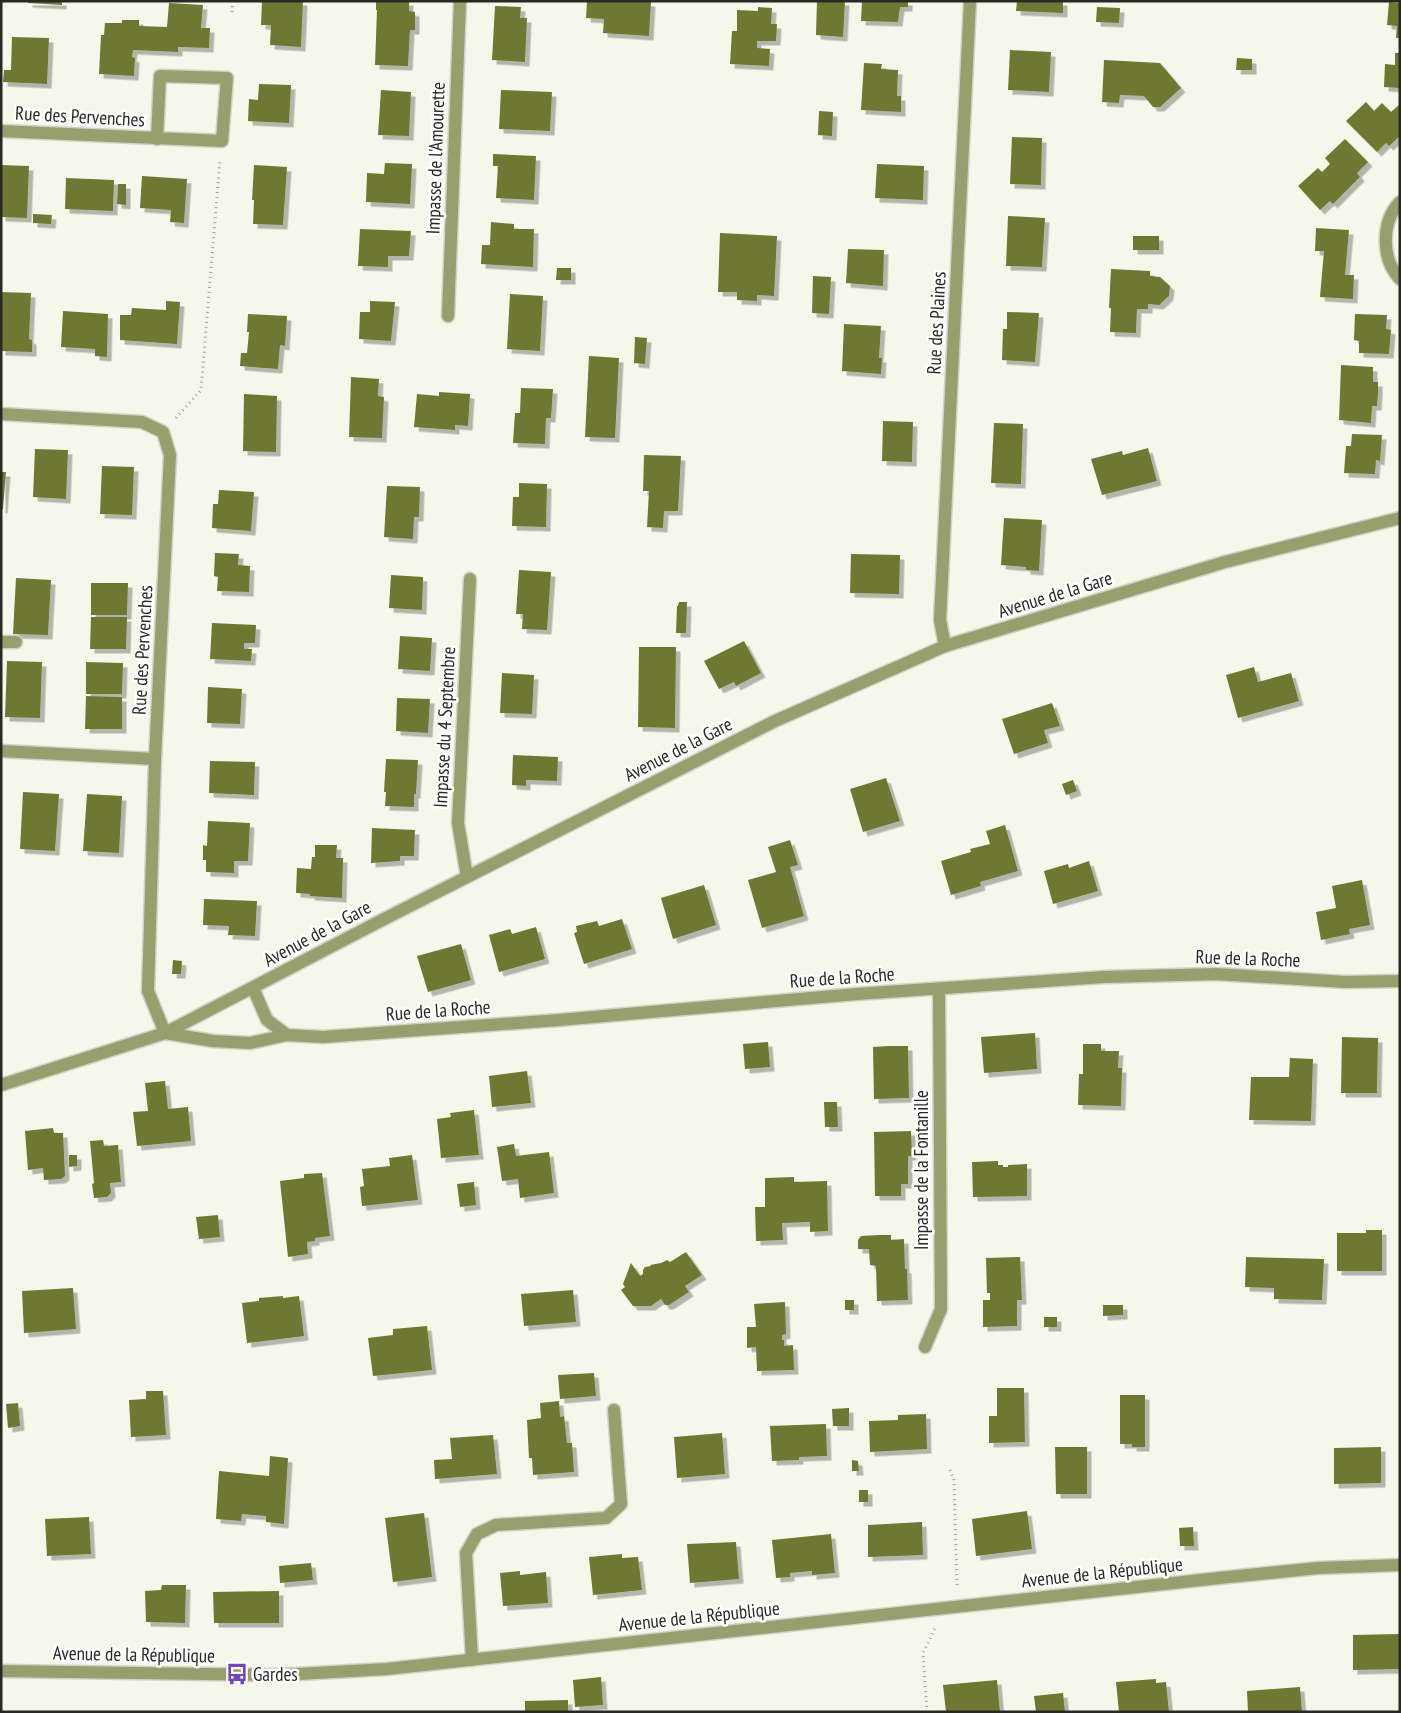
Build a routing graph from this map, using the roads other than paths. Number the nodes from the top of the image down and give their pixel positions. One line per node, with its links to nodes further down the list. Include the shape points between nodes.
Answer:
1 (460, 1): 7 (street, Impasse de l'Amourette)
2 (970, 1): 13 (street, Rue des Plaines, via 940,620)
3 (1, 131): 4 (street, Rue des Pervenches)
4 (157, 139): 4 (street, Rue des Pervenches, via 160,76 227,78 222,142)
5 (1400, 202): 6 (street, via 1388,224 1385,242 1388,260)
6 (1400, 279)
7 (448, 316)
8 (1, 414): 15 (street, Rue des Pervenches, via 142,422 163,432 170,455)
9 (1400, 518): 13 (street, Avenue de la Gare, via 1225,562)
10 (470, 579): 16 (street, Impasse du 4 Septembre, via 458,823)
11 (1, 642): 12 (street)
12 (16, 642)
13 (945, 646): 16 (street, Avenue de la Gare, via 775,721)
14 (1, 751): 15 (street)
15 (155, 759): 20 (street, Rue des Pervenches, via 148,991)
16 (467, 877): 18 (street, Avenue de la Gare)
17 (1400, 981): 19 (street, Rue de la Roche, via 1345,982 1216,974 1104,977)
18 (253, 988): 20 (street, Avenue de la Gare); 21 (street, via 268,1020)
19 (940, 989): 21 (street, Rue de la Roche, via 323,1037); 23 (street, Impasse de la Fontanille, via 941,1309)
20 (165, 1033): 21 (street, Rue de la Roche, via 250,1043); 22 (street, Avenue de la Gare)
21 (287, 1036)
22 (1, 1085)
23 (925, 1347)
24 (614, 1410): 26 (street, via 621,1504 606,1518 496,1525 477,1534 466,1553)
25 (1400, 1565): 26 (street, Avenue de la République, via 1318,1568 1220,1578)
26 (472, 1660): 27 (street, Avenue de la République, via 280,1675)
27 (1, 1671)

